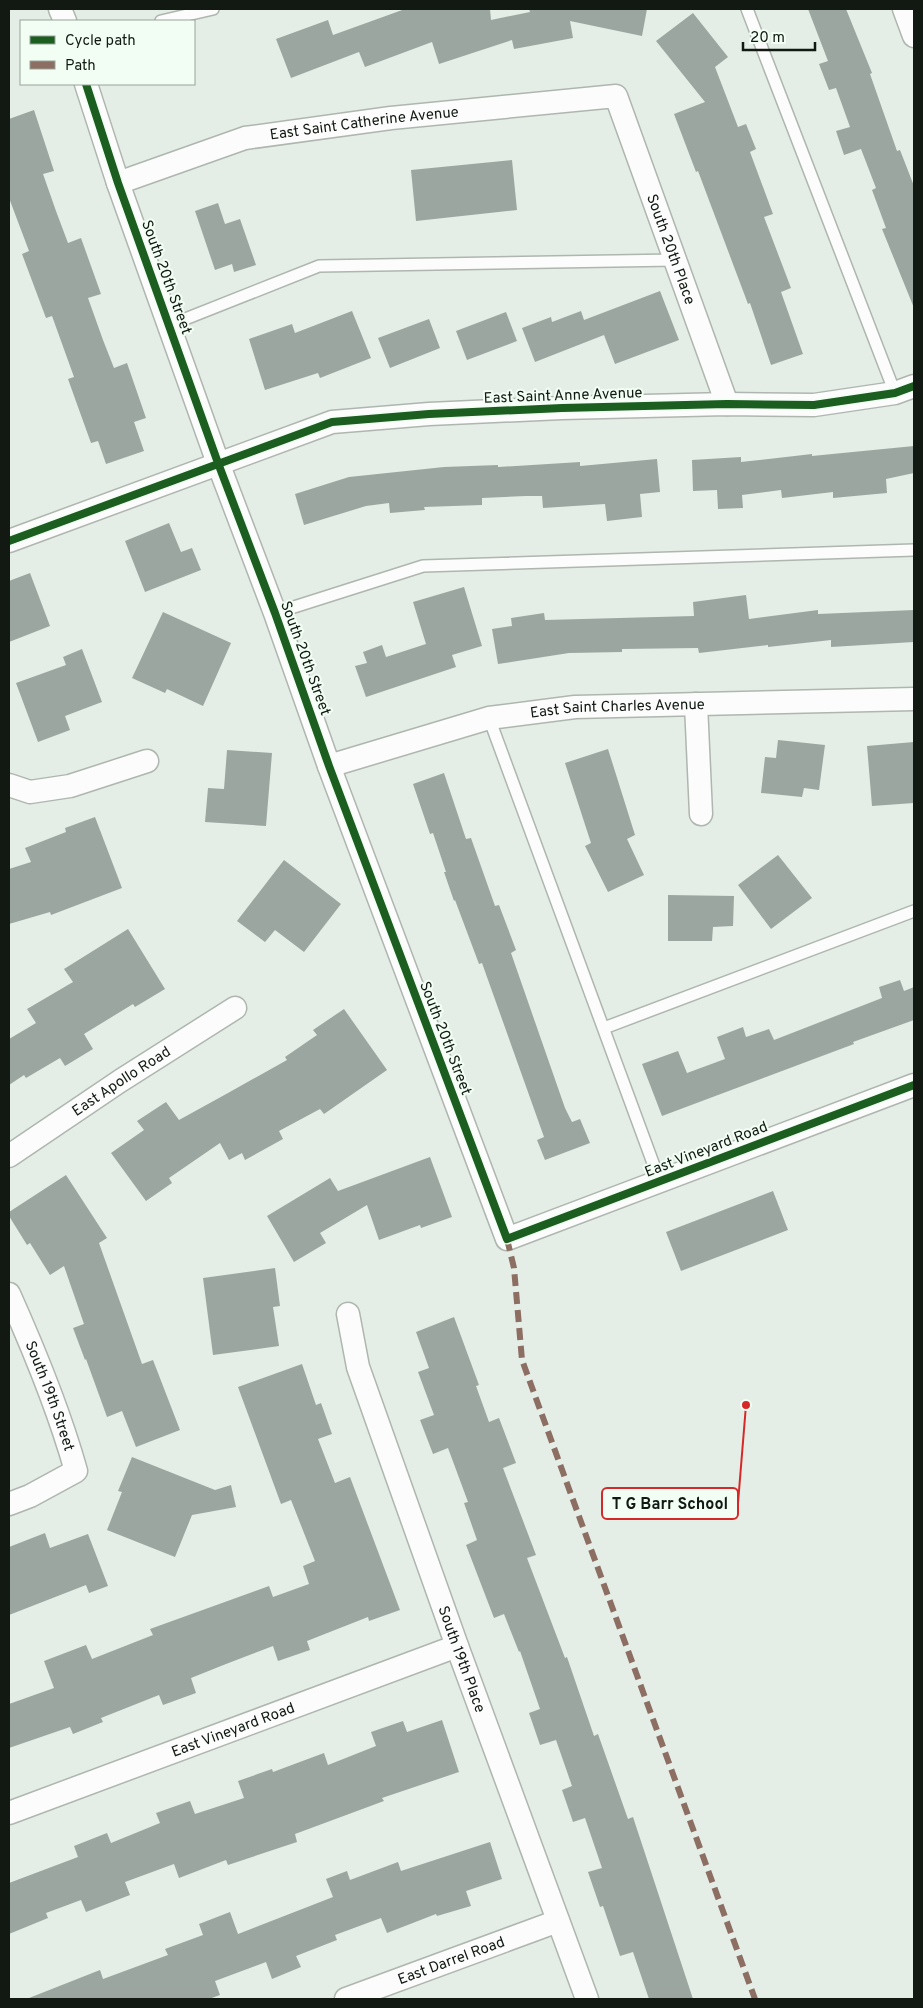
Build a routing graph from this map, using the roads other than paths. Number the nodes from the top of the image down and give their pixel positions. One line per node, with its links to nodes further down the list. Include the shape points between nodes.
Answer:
1 (213, 9): 4 (lane)
2 (747, 9): 11 (lane)
3 (904, 9): 5 (street)
4 (165, 20)
5 (914, 36)
6 (86, 85): 8 (street, South 20th Street)
7 (616, 96): 8 (street, East Saint Catherine Avenue, via 391,118 245,138); 9 (street, South 20th Place)
8 (118, 183): 10 (street, South 20th Street)
9 (675, 260): 10 (lane, via 319,266); 12 (street, South 20th Place)
10 (170, 325): 13 (street, South 20th Street)
11 (905, 390): 12 (street, East Saint Anne Avenue, via 814,405)
12 (727, 404): 13 (street, East Saint Anne Avenue, via 438,414 332,422)
13 (218, 463): 14 (street); 16 (street, South 20th Street)
14 (9, 541)
15 (914, 550): 16 (lane, via 423,566)
16 (275, 612): 21 (street, South 20th Street)
17 (914, 699): 18 (street, East Saint Charles Avenue)
18 (696, 704): 19 (street, East Saint Charles Avenue, via 575,707); 23 (street)
19 (489, 718): 21 (street, East Saint Charles Avenue); 26 (lane)
20 (146, 761): 22 (street, via 70,786 30,792)
21 (329, 766): 30 (street, South 20th Street)
22 (9, 785)
23 (701, 814)
24 (914, 911): 26 (lane)
25 (235, 1008): 28 (street, East Apollo Road)
26 (604, 1028): 29 (lane)
27 (914, 1085): 29 (street, East Vineyard Road)
28 (9, 1156)
29 (660, 1182): 30 (street, East Vineyard Road)
30 (506, 1239)
31 (9, 1294): 33 (street, South 19th Street, via 41,1367 76,1471)
32 (348, 1314): 34 (street, South 19th Place, via 358,1367)
33 (9, 1504)
34 (457, 1646): 35 (street, East Vineyard Road); 36 (street, South 19th Place)
35 (9, 1813)
36 (558, 1921): 37 (street, East Darrel Road); 38 (street, South 19th Place)
37 (346, 1999)
38 (587, 1999)

